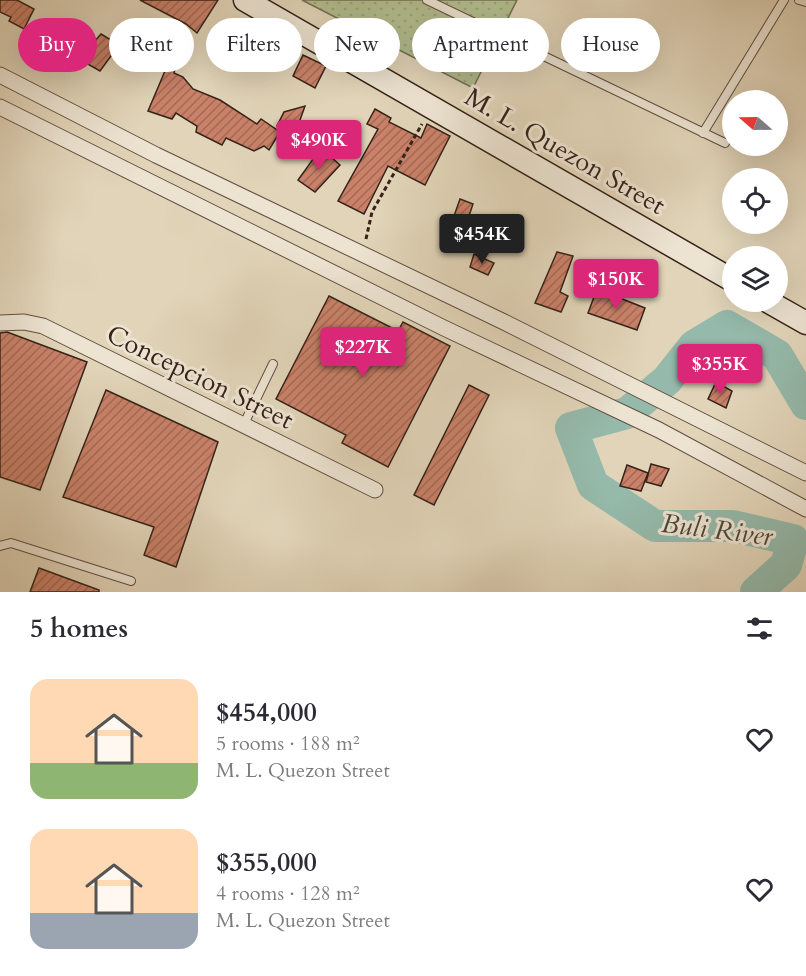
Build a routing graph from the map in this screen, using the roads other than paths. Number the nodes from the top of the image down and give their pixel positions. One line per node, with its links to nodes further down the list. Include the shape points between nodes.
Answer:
1 (245, 0): 10 (main road, M. L. Quezon Street)
2 (784, 0): 8 (lane)
3 (798, 0): 5 (lane)
4 (432, 1): 8 (lane)
5 (806, 2)
6 (0, 75): 16 (street)
7 (0, 107): 18 (street, via 444,328 659,430)
8 (703, 133): 9 (lane)
9 (722, 142)
10 (722, 274)
11 (787, 312): 13 (main road)
12 (0, 323): 15 (street, Concepcion Street, via 43,326)
13 (806, 323)
14 (273, 364): 15 (lane)
15 (243, 426): 17 (street, Concepcion Street)
16 (806, 473)
17 (375, 490)
18 (806, 509)
19 (0, 546): 20 (lane, via 10,543)
20 (131, 581)

